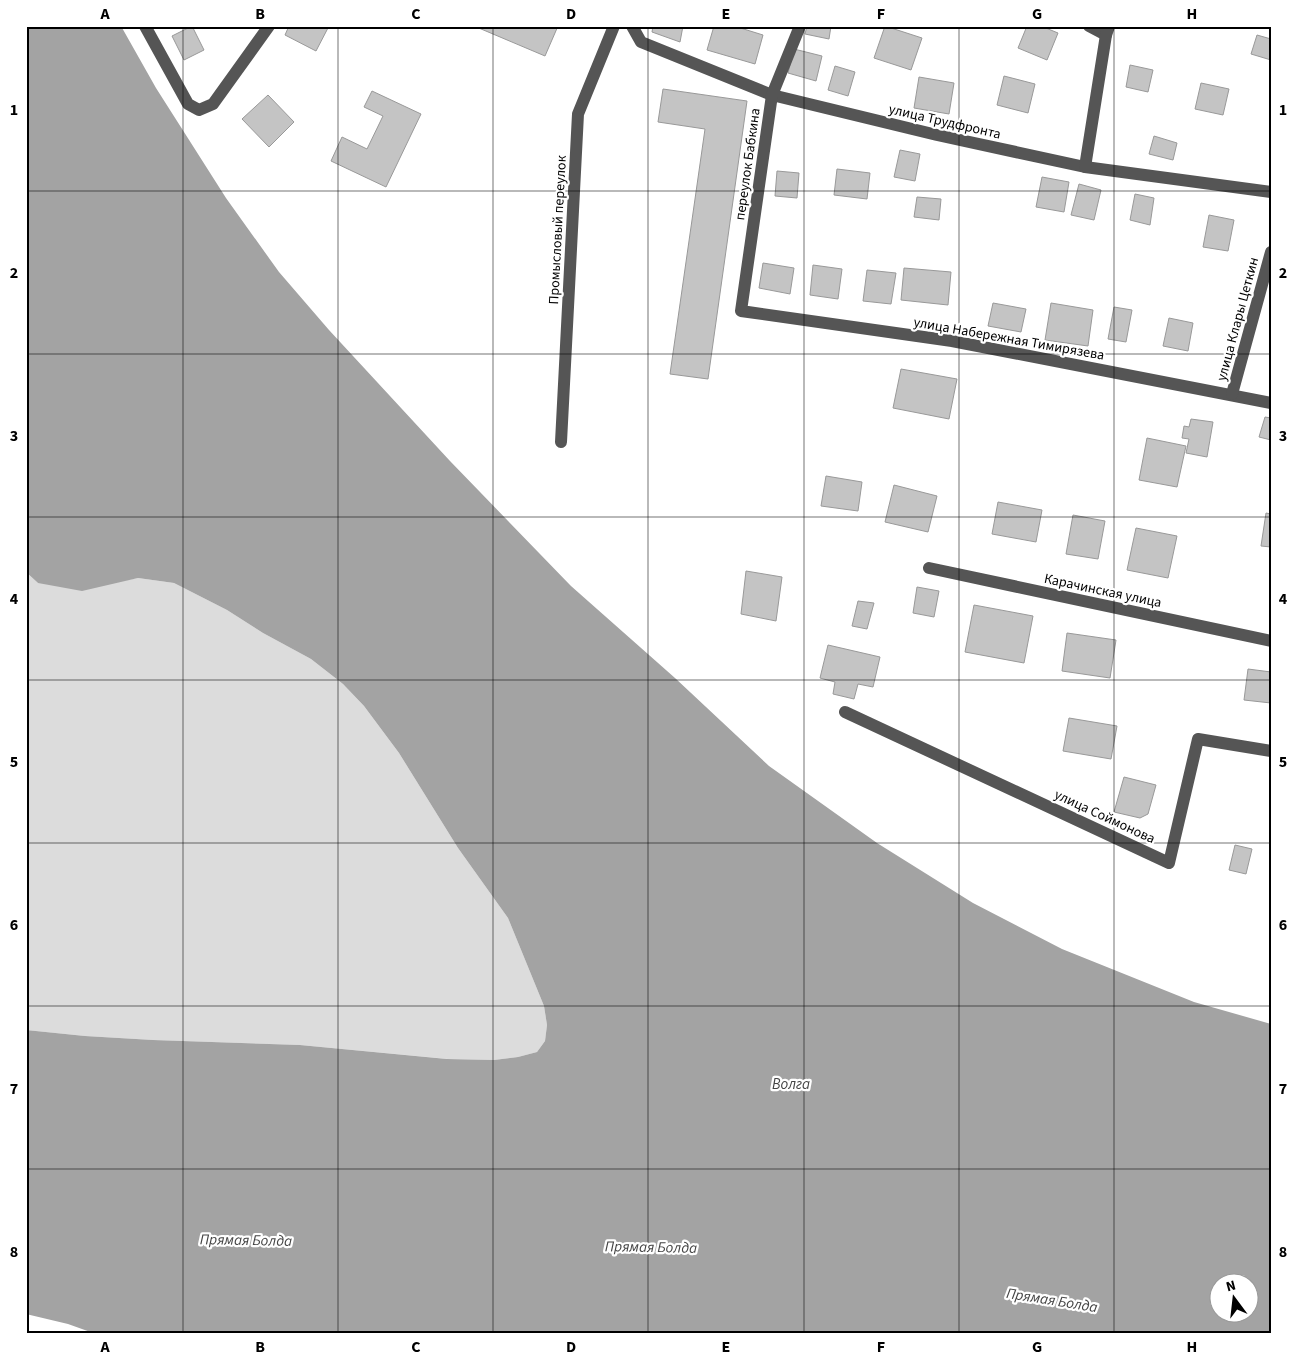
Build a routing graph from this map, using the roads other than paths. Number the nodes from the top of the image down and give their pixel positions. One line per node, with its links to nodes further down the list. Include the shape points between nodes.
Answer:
1 (145, 26): 2 (street, via 188,104 199,110 213,104)
2 (269, 26)
3 (614, 26): 15 (street, Промысловый переулок, via 578,114)
4 (632, 26): 8 (street, улица Трудфронта, via 641,42)
5 (800, 26): 8 (street, переулок Бабкина)
6 (1089, 26): 7 (street)
7 (1107, 31): 9 (street)
8 (772, 95): 9 (street, улица Трудфронта); 12 (street, переулок Бабкина)
9 (1085, 167): 10 (street, улица Трудфронта)
10 (1271, 192)
11 (1271, 252): 13 (street, улица Клары Цеткин)
12 (741, 311): 13 (street, улица Набережная Тимирязева, via 952,341)
13 (1232, 394): 14 (street, улица Набережная Тимирязева)
14 (1271, 403)
15 (560, 442)
16 (929, 568): 17 (street, Карачинская улица)
17 (1271, 641)
18 (845, 712): 19 (street, улица Соймонова, via 1169,863 1198,739)
19 (1271, 751)

